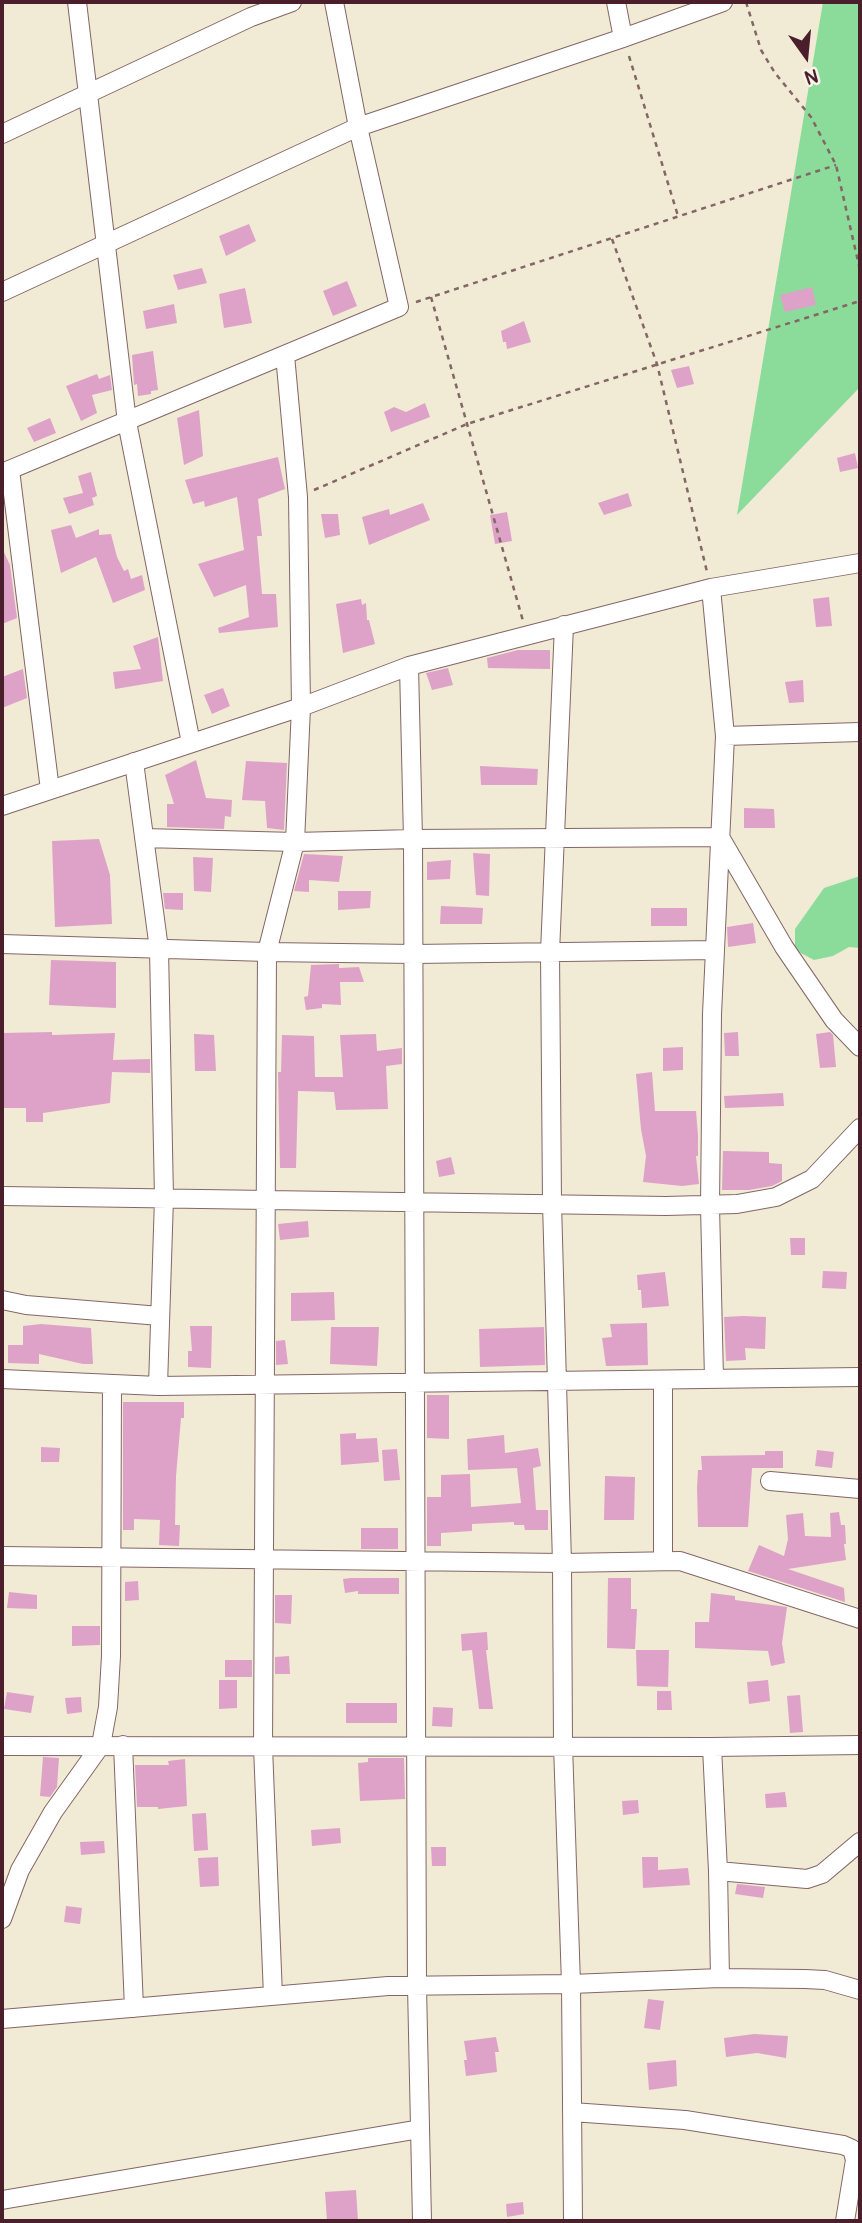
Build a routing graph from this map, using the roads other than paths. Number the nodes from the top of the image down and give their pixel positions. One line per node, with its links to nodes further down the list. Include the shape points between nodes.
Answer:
1 (77, 2): 7 (street)
2 (292, 2): 7 (street)
3 (334, 2): 8 (street)
4 (615, 2): 6 (street)
5 (723, 2): 6 (street)
6 (623, 38): 8 (street)
7 (88, 93): 9 (street); 10 (street)
8 (358, 127): 10 (street); 12 (street, via 399,307)
9 (2, 134)
10 (105, 244): 11 (street); 13 (street)
11 (2, 292)
12 (285, 355): 13 (street); 19 (street, via 298,497)
13 (127, 422): 14 (street); 22 (street)
14 (6, 472): 24 (street)
15 (860, 563): 16 (street)
16 (711, 588): 17 (street); 21 (street)
17 (564, 625): 18 (street); 28 (street)
18 (409, 666): 19 (street); 29 (street)
19 (301, 707): 22 (street); 30 (street)
20 (860, 732): 21 (street)
21 (724, 737): 26 (street)
22 (191, 743): 23 (street)
23 (134, 762): 24 (street); 27 (street)
24 (50, 790): 25 (street)
25 (2, 806)
26 (720, 837): 28 (street); 33 (street); 37 (street, via 784,947 834,1020)
27 (144, 838): 30 (street); 32 (street)
28 (556, 838): 29 (street); 34 (street)
29 (413, 839): 30 (street); 36 (street)
30 (295, 842): 35 (street)
31 (2, 944): 32 (street)
32 (159, 949): 35 (street); 40 (street)
33 (715, 950): 34 (street); 44 (street)
34 (550, 952): 36 (street); 43 (street)
35 (267, 953): 36 (street); 41 (street)
36 (414, 954): 42 (street)
37 (860, 1047)
38 (860, 1128): 44 (street, via 812,1179 776,1197)
39 (2, 1196): 40 (street)
40 (164, 1198): 41 (street); 46 (street)
41 (265, 1199): 42 (street); 54 (street)
42 (415, 1201): 43 (street); 52 (street)
43 (552, 1203): 44 (street); 51 (street)
44 (710, 1206): 49 (street)
45 (2, 1300): 46 (street)
46 (160, 1316): 55 (street)
47 (860, 1377): 49 (street)
48 (2, 1379): 53 (street)
49 (714, 1379): 50 (street)
50 (663, 1380): 51 (street); 61 (street)
51 (556, 1381): 52 (street); 63 (street)
52 (415, 1383): 54 (street); 62 (street)
53 (111, 1384): 55 (street); 59 (street)
54 (264, 1385): 55 (street); 60 (street)
55 (158, 1386)
56 (770, 1481): 57 (street)
57 (860, 1489)
58 (2, 1556): 59 (street)
59 (112, 1557): 60 (street); 65 (street, via 108,1707)
60 (263, 1559): 62 (street); 71 (street)
61 (663, 1560): 63 (street); 64 (street, via 698,1565)
62 (416, 1562): 63 (street); 70 (street)
63 (562, 1563): 67 (street)
64 (860, 1619)
65 (101, 1745): 66 (street); 69 (street); 75 (street, via 53,1812 20,1870)
66 (123, 1745): 71 (street); 81 (street)
67 (563, 1745): 70 (street); 72 (street); 77 (street)
68 (860, 1745): 72 (street)
69 (2, 1746)
70 (416, 1746): 71 (street); 78 (street)
71 (263, 1747): 80 (street)
72 (712, 1747): 74 (street)
73 (860, 1842): 74 (street, via 822,1874 807,1879)
74 (718, 1871): 76 (street)
75 (2, 1919)
76 (720, 1978): 77 (street); 79 (street, via 825,1980)
77 (571, 1984): 78 (street); 83 (street)
78 (417, 1986): 80 (street); 84 (street)
79 (860, 1990)
80 (272, 1996): 81 (street)
81 (134, 2008): 82 (street)
82 (2, 2020)
83 (572, 2112): 87 (street); 88 (street, via 685,2120 843,2145 852,2149 855,2160)
84 (420, 2129): 85 (street); 86 (street)
85 (2, 2200)
86 (422, 2221)
87 (573, 2221)
88 (845, 2221)

